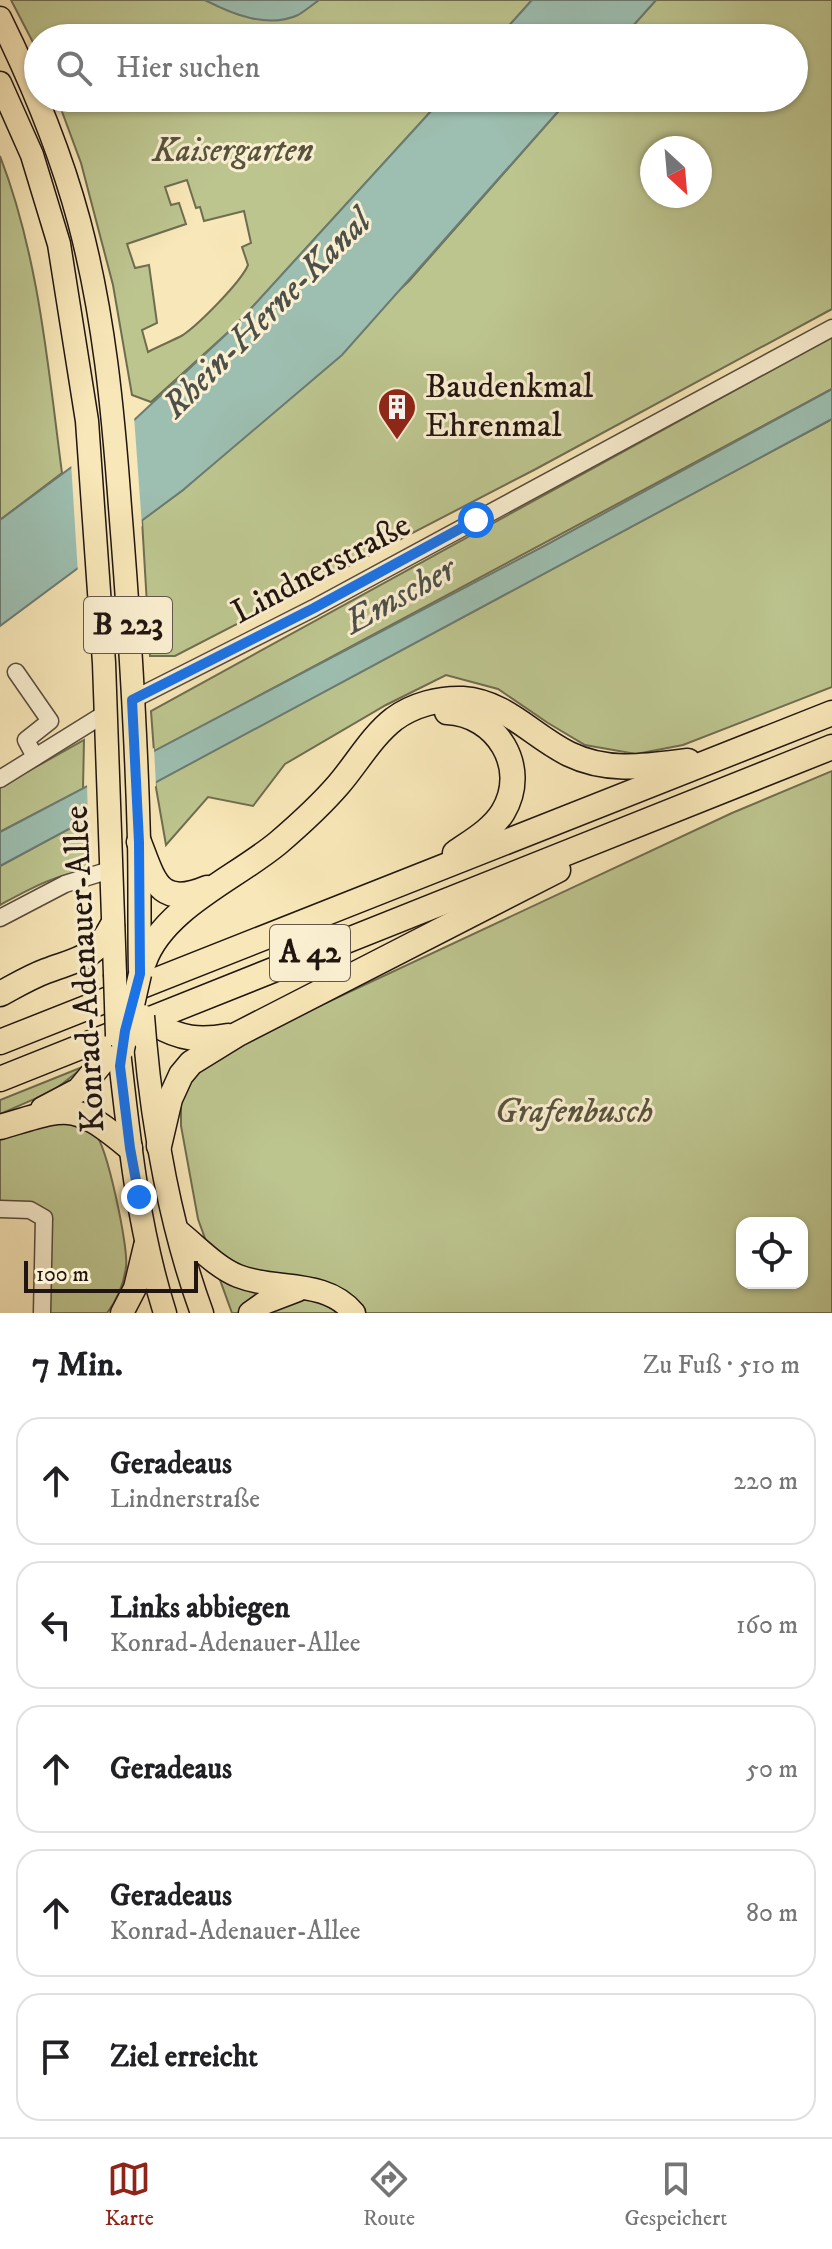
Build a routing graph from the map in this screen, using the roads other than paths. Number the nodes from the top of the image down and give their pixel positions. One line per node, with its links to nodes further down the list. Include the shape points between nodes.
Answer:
1 (0, 18): 2 (main road, Konrad-Adenauer-Allee / B 223)
2 (24, 68)
3 (0, 83): 6 (main road, Konrad-Adenauer-Allee / B 223, via 32,155)
4 (42, 112): 5 (main road, Konrad-Adenauer-Allee / B 223)
5 (91, 270): 6 (street); 9 (main road, Konrad-Adenauer-Allee / B 223, via 113,407)
6 (66, 277): 11 (main road, Konrad-Adenauer-Allee / B 223, via 87,421)
7 (832, 328): 9 (street, Lindnerstraße)
8 (16, 672): 14 (street, via 50,721 26,740)
9 (133, 710): 11 (main road, B 223); 17 (main road, Konrad-Adenauer-Allee / B 223)
10 (832, 713): 13 (highway, A 42)
11 (106, 723): 14 (street); 18 (main road, Konrad-Adenauer-Allee / B 223)
12 (832, 747): 16 (highway, A 42)
13 (722, 756): 19 (highway, A 42); 20 (highway, via 635,768 602,765 564,752 491,705 463,699 434,701 384,728 298,825)
14 (35, 757): 15 (street)
15 (0, 779)
16 (621, 831): 25 (highway, via 501,900); 28 (highway, A 42)
17 (139, 842): 20 (highway, via 153,877 174,896); 23 (main road, Konrad-Adenauer-Allee / B 223)
18 (110, 870): 21 (street, via 65,884); 22 (main road, Konrad-Adenauer-Allee / B 223)
19 (431, 872): 23 (highway, via 490,827 511,792 512,772 502,742 489,727 461,713 431,713 394,734 309,833 176,933); 26 (highway, A 42)
20 (227, 879): 23 (highway, via 155,939)
21 (0, 918)
22 (112, 926): 23 (main road, Konrad-Adenauer-Allee / B 223); 24 (highway, via 87,957)
23 (140, 987): 25 (highway, via 197,1040); 27 (main road, Konrad-Adenauer-Allee / B 223, bridge); 27 (main road, bridge); 30 (main road, Konrad-Adenauer-Allee / B 223)
24 (0, 994)
25 (238, 1034): 30 (highway, via 181,1075)
26 (0, 1042)
27 (114, 1053): 29 (highway, via 71,1096); 31 (main road, Konrad-Adenauer-Allee / B 223)
28 (0, 1079)
29 (0, 1126): 31 (highway, via 75,1112 94,1119)
30 (159, 1146): 33 (main road, Konrad-Adenauer-Allee / B 223)
31 (130, 1148): 34 (main road, Konrad-Adenauer-Allee / B 223)
32 (0, 1209): 36 (street, via 30,1210 44,1218)
33 (178, 1231): 35 (main road, via 236,1275); 39 (main road, Konrad-Adenauer-Allee / B 223)
34 (146, 1241): 37 (main road); 38 (main road, Konrad-Adenauer-Allee / B 223)
35 (303, 1289): 40 (main road); 41 (main road, via 328,1293)
36 (42, 1313)
37 (122, 1313)
38 (165, 1313)
39 (202, 1313)
40 (250, 1313)
41 (354, 1313)

